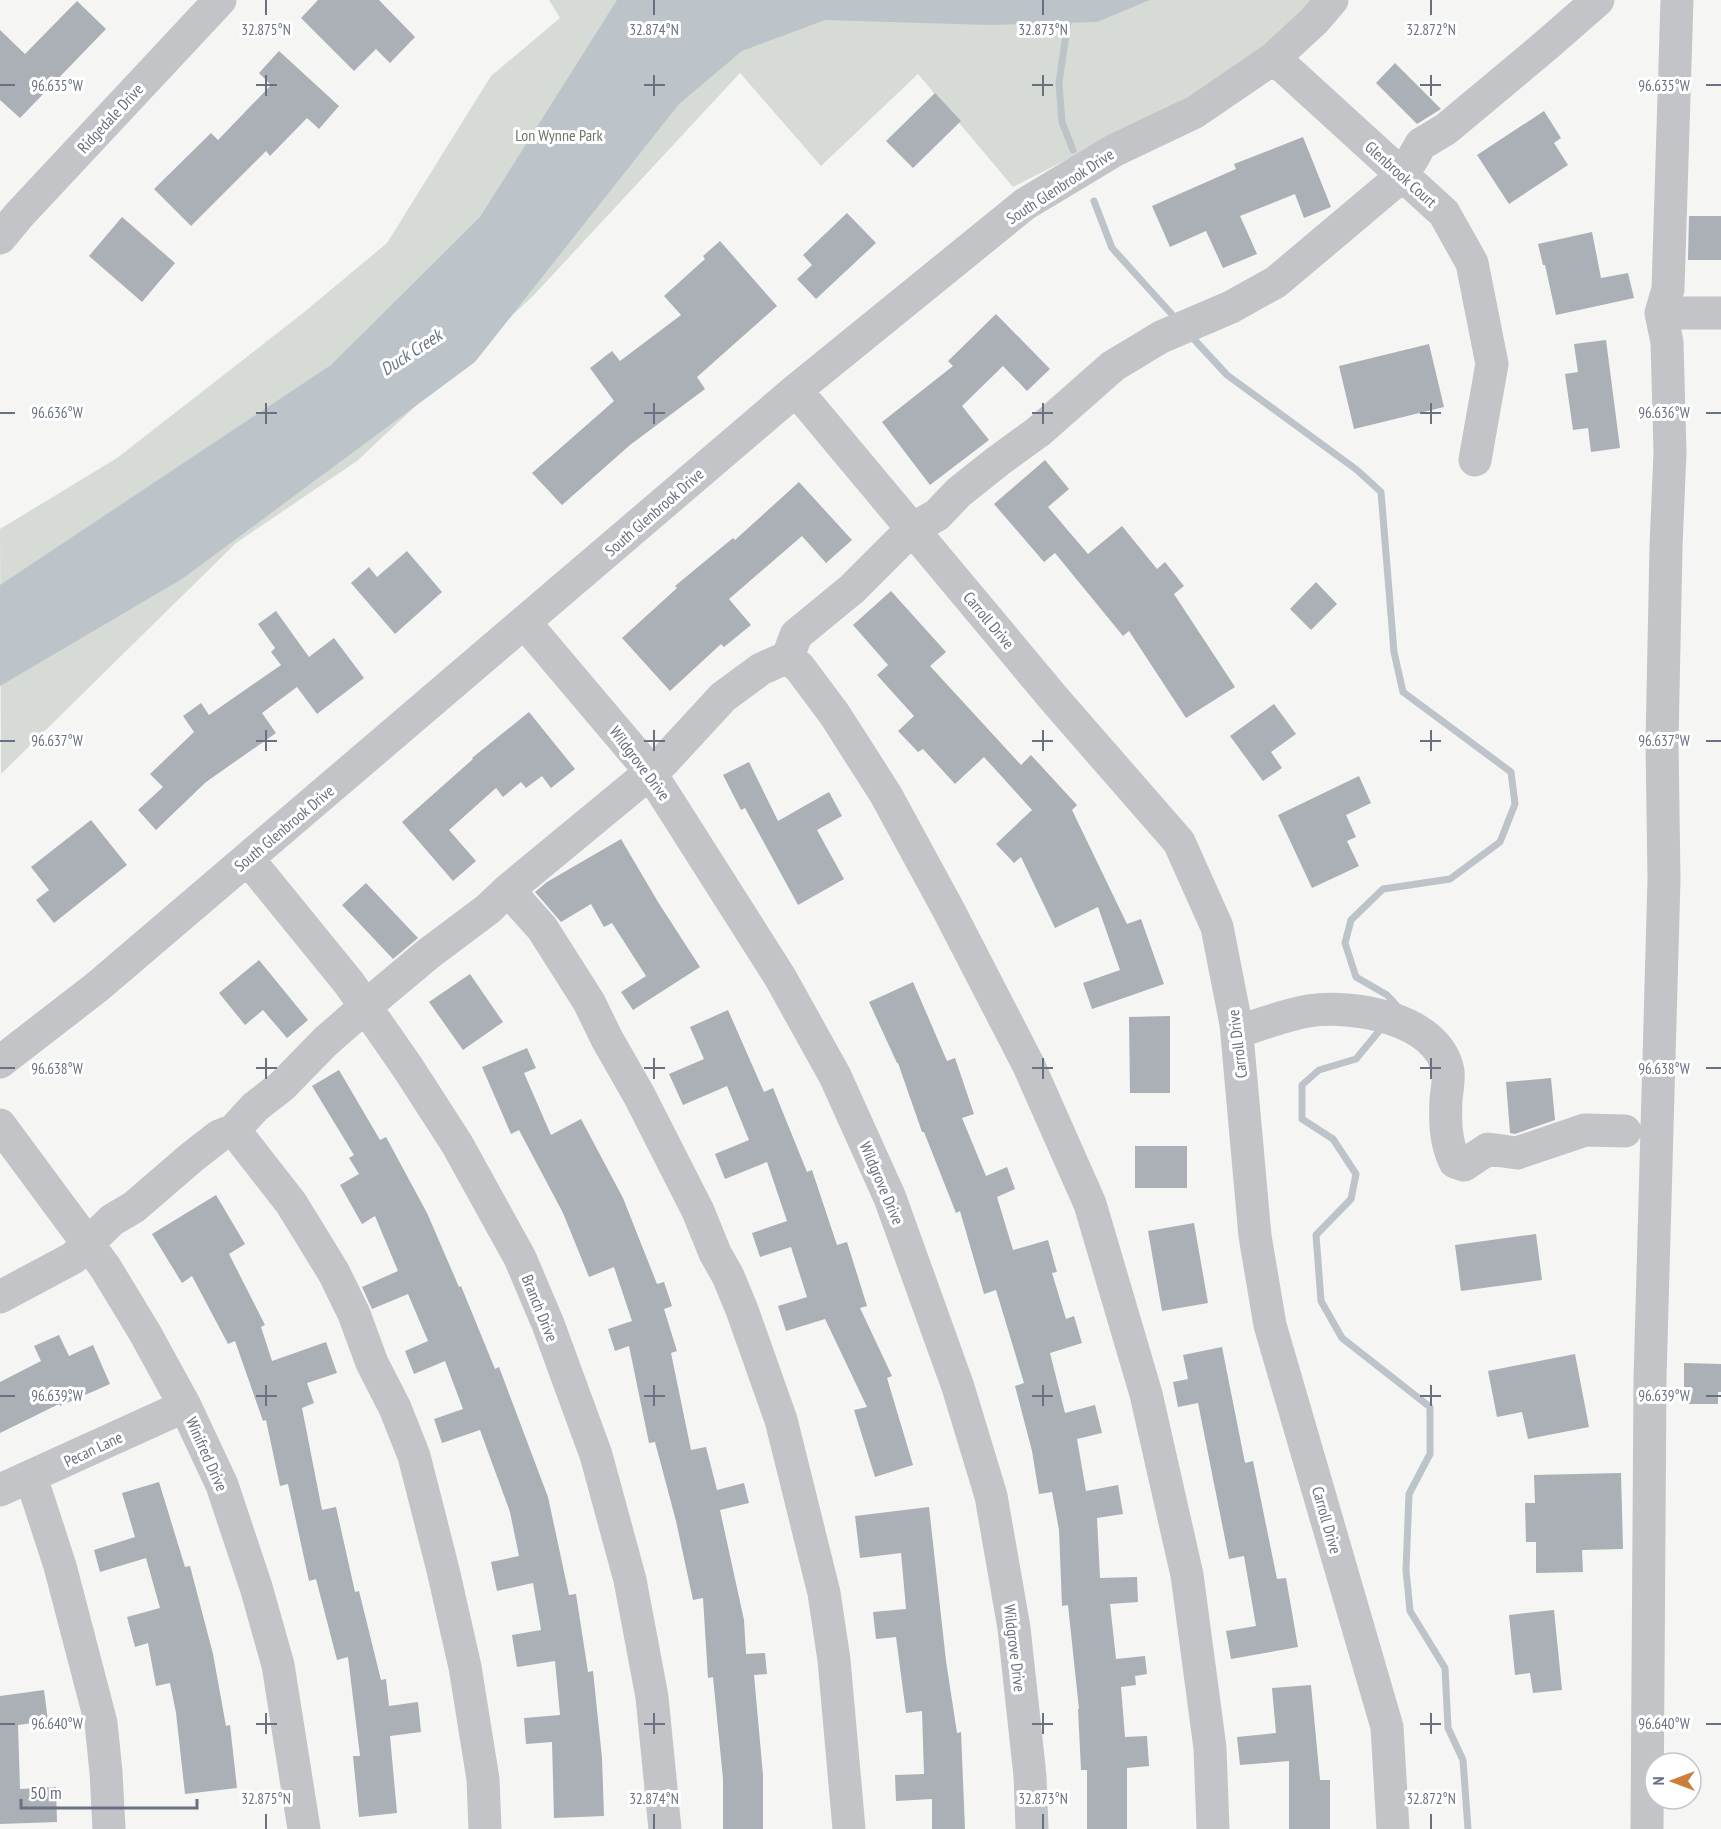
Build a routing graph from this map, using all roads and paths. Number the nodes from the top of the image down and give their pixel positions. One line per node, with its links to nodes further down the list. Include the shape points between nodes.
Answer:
1 (220, 0): 7 (street, Ridgedale Drive)
2 (1332, 0): 5 (street, South Glenbrook Drive)
3 (1598, 0): 6 (street, via 1455,122 1421,144)
4 (1677, 0): 8 (street, via 1668,289)
5 (1274, 58): 6 (street, Glenbrook Court); 10 (street, South Glenbrook Drive, via 1195,112 1115,150 1025,204)
6 (1403, 175): 11 (street, Glenbrook Court, via 1444,213 1472,263 1492,364); 12 (street, via 1276,282 1231,307 1169,333 1113,366 1038,432 959,492 937,515)
7 (0, 238)
8 (1661, 312): 9 (street); 37 (street, via 1667,342 1670,452 1663,719 1664,879 1650,1379)
9 (1721, 313)
10 (796, 390): 12 (street, Carroll Drive); 13 (street, South Glenbrook Drive)
11 (1475, 460)
12 (912, 529): 14 (street, via 852,589 796,635); 19 (street, Carroll Drive, via 1179,842 1217,927)
13 (525, 623): 15 (street, Wildgrove Drive); 16 (street, South Glenbrook Drive)
14 (788, 657): 15 (street, via 761,669 723,698 663,762); 35 (street, via 835,715 886,795 1029,1066 1090,1204 1146,1394 1187,1575 1210,1748)
15 (649, 771): 17 (street); 34 (street, Wildgrove Drive, via 780,977 835,1076 890,1198 958,1387 991,1497 1014,1628)
16 (248, 859): 18 (street, Branch Drive); 20 (street, South Glenbrook Drive, via 97,987)
17 (508, 890): 18 (street); 33 (street, via 542,928 589,1002 698,1211 742,1310 781,1420 824,1593)
18 (366, 1006): 22 (street); 32 (street, Branch Drive, via 457,1144 520,1258 592,1444 630,1580 652,1697)
19 (1237, 1032): 23 (street, via 1305,1011 1348,1009 1405,1024 1443,1054 1448,1074 1445,1128 1455,1162 1464,1165 1488,1149 1517,1153 1585,1130); 36 (street, Carroll Drive, via 1255,1236 1270,1324 1387,1727)
20 (0, 1062)
21 (0, 1125): 24 (street, Winifred Drive)
22 (234, 1130): 24 (street, via 219,1136); 31 (street, via 291,1203 334,1273 414,1456 465,1667 483,1779)
23 (1625, 1131)
24 (88, 1243): 25 (street, via 73,1258); 26 (street, Winifred Drive, via 146,1333)
25 (0, 1297)
26 (185, 1406): 27 (street, Pecan Lane); 30 (street, Winifred Drive, via 222,1485 278,1665)
27 (31, 1476): 28 (street, Pecan Lane); 29 (street, via 60,1566 101,1723)
28 (0, 1490)
29 (109, 1829)
30 (304, 1829)
31 (484, 1829)
32 (665, 1829)
33 (849, 1829)
34 (1032, 1829)
35 (1213, 1829)
36 (1393, 1829)
37 (1647, 1829)

